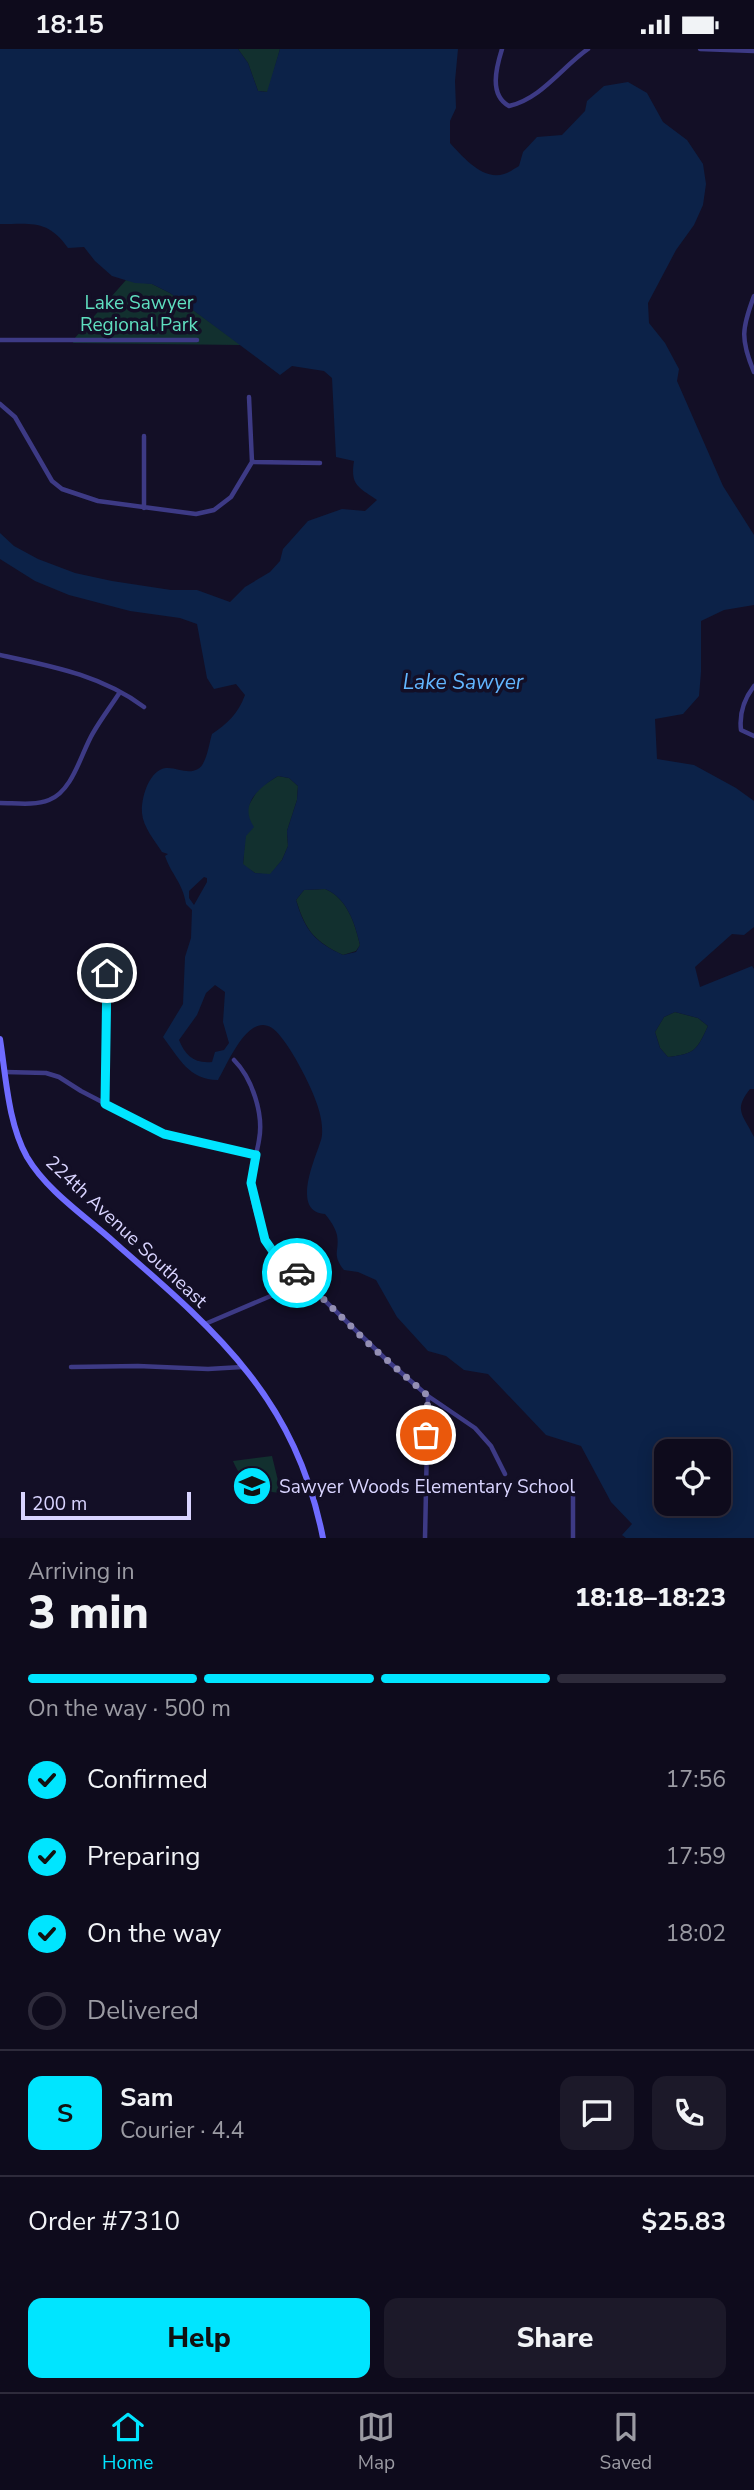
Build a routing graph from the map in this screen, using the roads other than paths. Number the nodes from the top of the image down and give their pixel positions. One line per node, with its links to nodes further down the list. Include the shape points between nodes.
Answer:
1 (502, 49): 2 (street, via 496,95 509,106 534,96)
2 (588, 49)
3 (700, 49): 4 (street)
4 (754, 51)
5 (754, 296): 8 (street, via 744,335)
6 (197, 339): 7 (street)
7 (0, 340)
8 (754, 372)
9 (249, 397): 12 (street)
10 (0, 404): 14 (street, via 15,417 52,481 74,494)
11 (144, 436): 14 (street)
12 (252, 462): 13 (street); 14 (street, via 231,497 214,510 196,514)
13 (320, 463)
14 (144, 508)
15 (0, 655): 17 (street, via 95,678)
16 (754, 686): 19 (street, via 740,721 741,730)
17 (120, 692): 18 (street); 20 (street, via 91,735 67,784 52,799)
18 (144, 707)
19 (754, 736)
20 (0, 803)
21 (107, 973): 25 (street)
22 (0, 1039): 24 (street, 224th Avenue Southeast)
23 (233, 1059): 26 (street, via 246,1076 256,1103 261,1126)
24 (5, 1072): 25 (street, via 59,1077); 28 (street, 224th Avenue Southeast, via 19,1139 35,1169)
25 (105, 1104): 26 (street, via 164,1134)
26 (256, 1155): 27 (street, via 251,1183 265,1240)
27 (306, 1281): 28 (street); 31 (street)
28 (205, 1324): 29 (street, 224th Avenue Southeast)
29 (245, 1366): 30 (street); 34 (street, 224th Avenue Southeast, via 296,1451)
30 (71, 1367)
31 (428, 1396): 32 (street, via 475,1428 491,1445); 35 (street)
32 (506, 1474)
33 (573, 1496): 36 (street)
34 (323, 1538)
35 (425, 1538)
36 (573, 1538)

